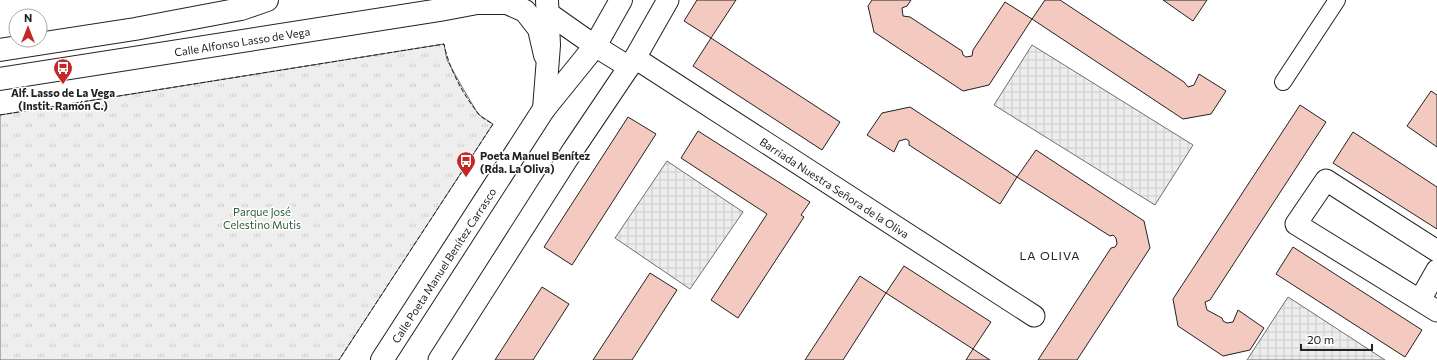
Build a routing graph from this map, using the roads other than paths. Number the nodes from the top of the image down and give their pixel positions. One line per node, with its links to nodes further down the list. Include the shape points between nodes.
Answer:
1 (267, 0): 8 (main road, via 241,9 142,28)
2 (621, 0): 7 (main road, Calle Poeta Manuel Benítez Carrasco)
3 (668, 0): 9 (street)
4 (1337, 0): 12 (street)
5 (480, 1): 10 (main road, Calle Alfonso Lasso de Vega, via 508,3 525,11 539,29); 11 (main road, Calle Alfonso Lasso de Vega)
6 (548, 6): 7 (street, Barriada Nuestra Señora de la Oliva); 10 (main road, Calle Poeta Manuel Benítez Carrasco)
7 (595, 46): 9 (street, Barriada Nuestra Señora de la Oliva); 13 (main road, Calle Poeta Manuel Benítez Carrasco)
8 (0, 50)
9 (632, 62): 17 (street, Barriada Nuestra Señora de la Oliva, via 858,201); 19 (street)
10 (548, 68): 13 (main road, Calle Poeta Manuel Benítez Carrasco)
11 (0, 80)
12 (1283, 82)
13 (544, 109): 18 (main road, Calle Poeta Manuel Benítez Carrasco)
14 (1437, 251): 16 (street, via 1326,180 1296,224)
15 (1437, 270): 16 (street)
16 (1428, 306)
17 (1034, 316)
18 (382, 360)
19 (439, 360)

